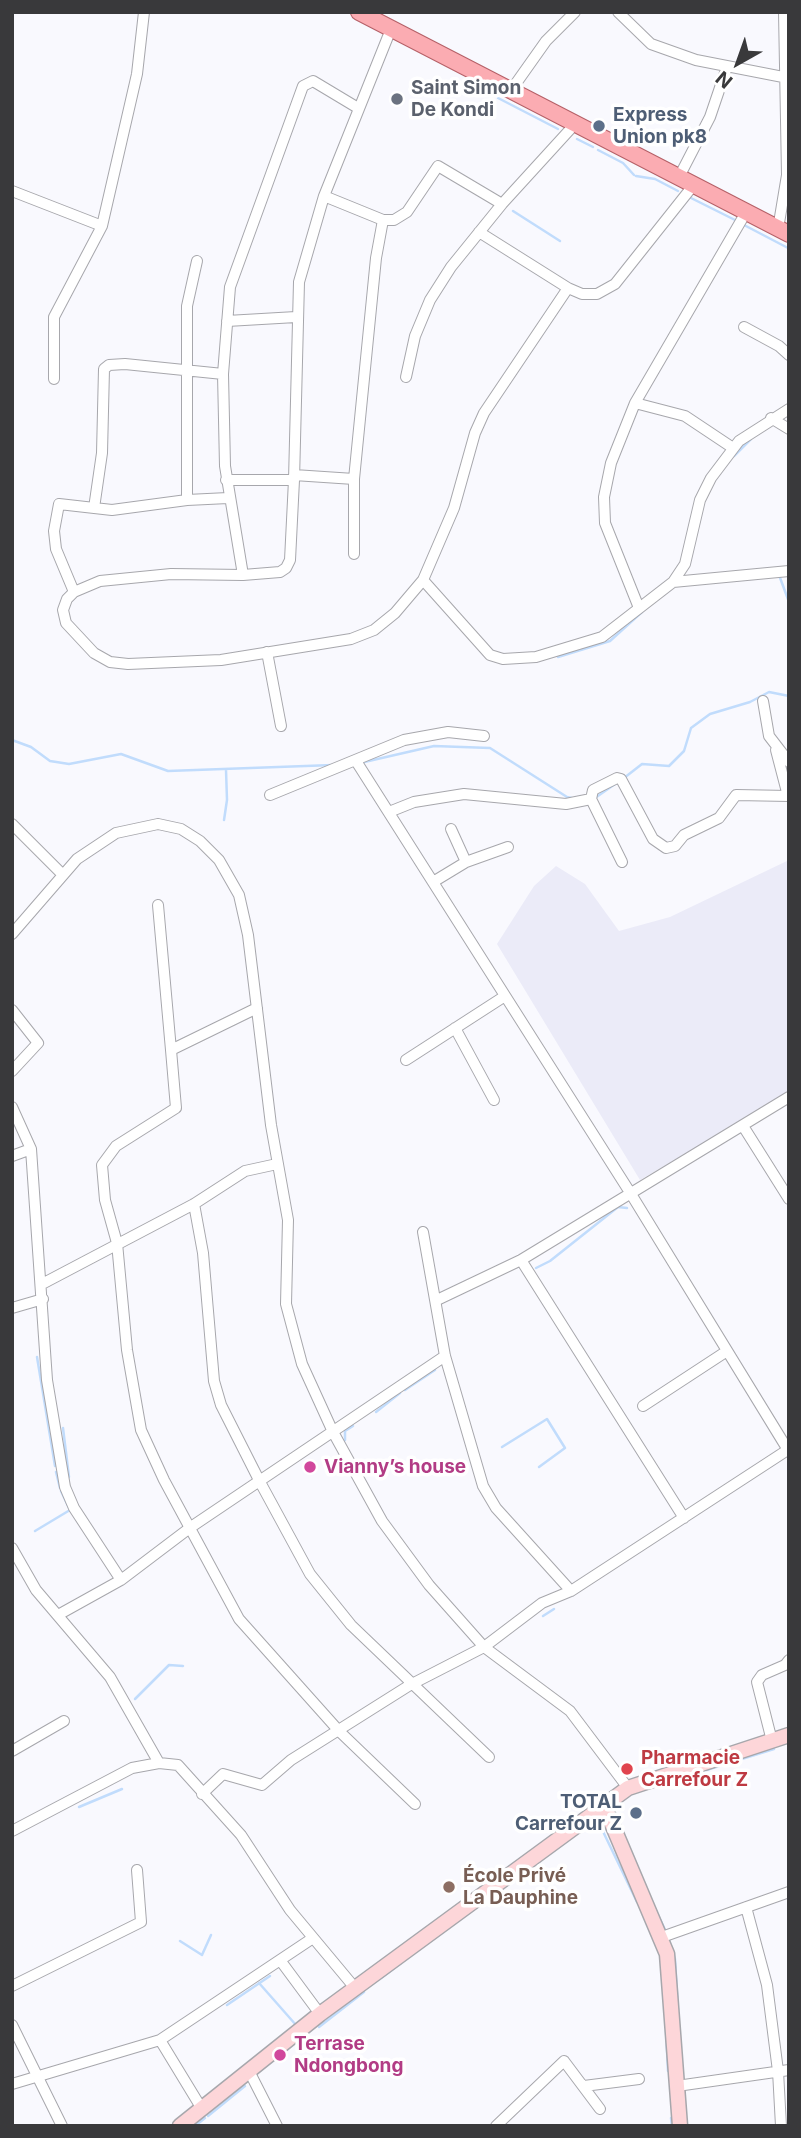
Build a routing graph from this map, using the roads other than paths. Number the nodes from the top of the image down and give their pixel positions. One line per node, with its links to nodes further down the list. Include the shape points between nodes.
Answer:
1 (144, 12): 18 (street, via 137,74)
2 (359, 12): 6 (main road)
3 (575, 12): 9 (street, via 546,41)
4 (618, 12): 7 (street, via 650,43)
5 (784, 12): 8 (street)
6 (391, 29): 9 (main road); 10 (street)
7 (727, 67): 8 (street); 12 (street)
8 (783, 77): 20 (street, via 787,174)
9 (512, 89): 11 (main road)
10 (358, 108): 14 (street); 24 (street, via 313,81 303,86 233,278)
11 (575, 124): 12 (main road); 15 (street)
12 (685, 183): 16 (main road); 22 (street, via 606,291 582,294)
13 (12, 191): 18 (street)
14 (324, 196): 17 (street); 23 (street, via 300,274)
15 (502, 204): 17 (street, via 438,166 407,212); 19 (street)
16 (745, 214): 20 (main road); 31 (street)
17 (383, 220): 37 (street)
18 (102, 226): 30 (street, via 54,317)
19 (478, 232): 22 (street); 29 (street, via 430,300 415,336)
20 (783, 232)
21 (197, 261): 27 (street, via 187,306)
22 (568, 289): 45 (street, via 484,413 454,508)
23 (296, 317): 24 (street); 36 (street)
24 (227, 321): 28 (street)
25 (744, 327): 26 (street)
26 (789, 355)
27 (187, 369): 28 (street); 40 (street); 41 (street, via 125,364 104,369 102,453)
28 (223, 374): 38 (street)
29 (406, 377)
30 (54, 379)
31 (635, 403): 35 (street, via 694,421); 48 (street, via 611,463 604,497 605,523)
32 (789, 409): 33 (street)
33 (771, 418): 34 (street); 35 (street)
34 (789, 429)
35 (733, 448): 46 (street, via 700,500 685,564)
36 (294, 477): 37 (street); 38 (street); 44 (street, via 286,568)
37 (354, 478): 42 (street)
38 (226, 480): 39 (street)
39 (228, 498): 40 (street); 44 (street)
40 (187, 500): 41 (street)
41 (94, 508): 47 (street, via 62,503 56,508 56,549)
42 (354, 554)
43 (789, 571): 46 (street)
44 (243, 575): 47 (street, via 114,578)
45 (423, 580): 48 (street, via 479,645 503,659 536,657 602,637); 49 (street, via 374,630 351,639)
46 (673, 582): 48 (street)
47 (74, 592): 49 (street, via 63,610 66,623 94,653 110,662 221,660)
48 (639, 608)
49 (267, 652): 51 (street)
50 (763, 701): 53 (street)
51 (281, 726)
52 (484, 736): 54 (street, via 448,733 404,740)
53 (769, 736): 55 (street); 57 (street)
54 (356, 761): 56 (street); 59 (street)
55 (789, 762)
56 (270, 795)
57 (788, 796): 58 (street, via 736,795 715,821 666,848 653,839 619,778 593,790)
58 (591, 799): 59 (street, via 566,804 464,794 414,802); 64 (street)
59 (389, 812): 66 (street)
60 (12, 824): 65 (street)
61 (452, 829): 63 (street)
62 (508, 847): 63 (street)
63 (466, 862): 66 (street)
64 (622, 862)
65 (63, 875): 68 (street); 70 (street, via 92,846 136,827 158,824 181,829 200,841 219,860 239,895)
66 (433, 882): 69 (street)
67 (158, 905): 73 (street)
68 (12, 934)
69 (505, 996): 72 (street); 83 (street)
70 (257, 1008): 73 (street); 82 (street)
71 (12, 1010): 75 (street, via 38,1043)
72 (455, 1028): 74 (street); 77 (street)
73 (171, 1050): 87 (street, via 176,1108 116,1146 104,1159 105,1200)
74 (406, 1060)
75 (12, 1071)
76 (789, 1097): 79 (street)
77 (494, 1100)
78 (12, 1107): 80 (street)
79 (743, 1126): 83 (street); 84 (street)
80 (31, 1149): 81 (street); 89 (street)
81 (12, 1156)
82 (278, 1164): 85 (street, via 253,1167); 96 (street, via 288,1220 289,1316 302,1364)
83 (631, 1194): 88 (street); 93 (street)
84 (789, 1199)
85 (194, 1204): 87 (street); 98 (street, via 214,1381 221,1405)
86 (423, 1232): 91 (street)
87 (117, 1243): 89 (street); 100 (street, via 138,1419 164,1480)
88 (521, 1260): 91 (street); 99 (street)
89 (42, 1284): 90 (street)
90 (43, 1299): 92 (street); 102 (street, via 47,1380 65,1487)
91 (437, 1300): 94 (street)
92 (12, 1308)
93 (727, 1351): 95 (street); 97 (street)
94 (445, 1356): 96 (street); 103 (street, via 490,1500)
95 (643, 1406)
96 (333, 1432): 98 (street); 105 (street, via 382,1521 429,1585)
97 (788, 1449): 99 (street)
98 (260, 1482): 100 (street); 107 (street, via 313,1578)
99 (684, 1518): 103 (street)
100 (191, 1527): 102 (street); 109 (street, via 239,1619)
101 (12, 1548): 104 (street, via 36,1590)
102 (121, 1580): 104 (street)
103 (570, 1591): 105 (street, via 542,1603)
104 (58, 1615): 114 (street, via 110,1677)
105 (484, 1647): 107 (street); 115 (street, via 570,1710)
106 (789, 1660): 111 (street, via 757,1682)
107 (410, 1685): 109 (street); 113 (street)
108 (64, 1721): 112 (street)
109 (339, 1731): 116 (street, via 291,1759 262,1785 223,1774); 117 (street)
110 (789, 1735): 111 (main road)
111 (772, 1741): 115 (main road)
112 (12, 1751)
113 (489, 1757)
114 (159, 1763): 116 (street, via 178,1765); 119 (street, via 132,1768)
115 (628, 1788): 118 (main road)
116 (202, 1794): 124 (street, via 241,1835)
117 (415, 1804)
118 (604, 1805): 123 (main road); 127 (main road)
119 (12, 1831)
120 (137, 1870): 126 (street, via 141,1922)
121 (789, 1892): 122 (street)
122 (746, 1907): 123 (street); 132 (street)
123 (662, 1937): 137 (main road, via 670,1971)
124 (313, 1938): 125 (street); 127 (street)
125 (280, 1960): 128 (street); 130 (street)
126 (12, 1986)
127 (355, 1988): 128 (main road)
128 (320, 2014): 131 (main road)
129 (12, 2025): 133 (street)
130 (160, 2040): 133 (street); 138 (street)
131 (249, 2071): 138 (main road); 142 (street)
132 (783, 2071): 137 (street); 145 (street)
133 (40, 2076): 135 (street); 140 (street)
134 (639, 2079): 136 (street)
135 (12, 2084)
136 (584, 2086): 139 (street); 143 (street, via 568,2063 560,2061)
137 (677, 2086): 144 (main road)
138 (202, 2109): 141 (main road)
139 (600, 2109)
140 (62, 2126)
141 (180, 2126)
142 (277, 2126)
143 (496, 2126)
144 (680, 2126)
145 (781, 2126)

